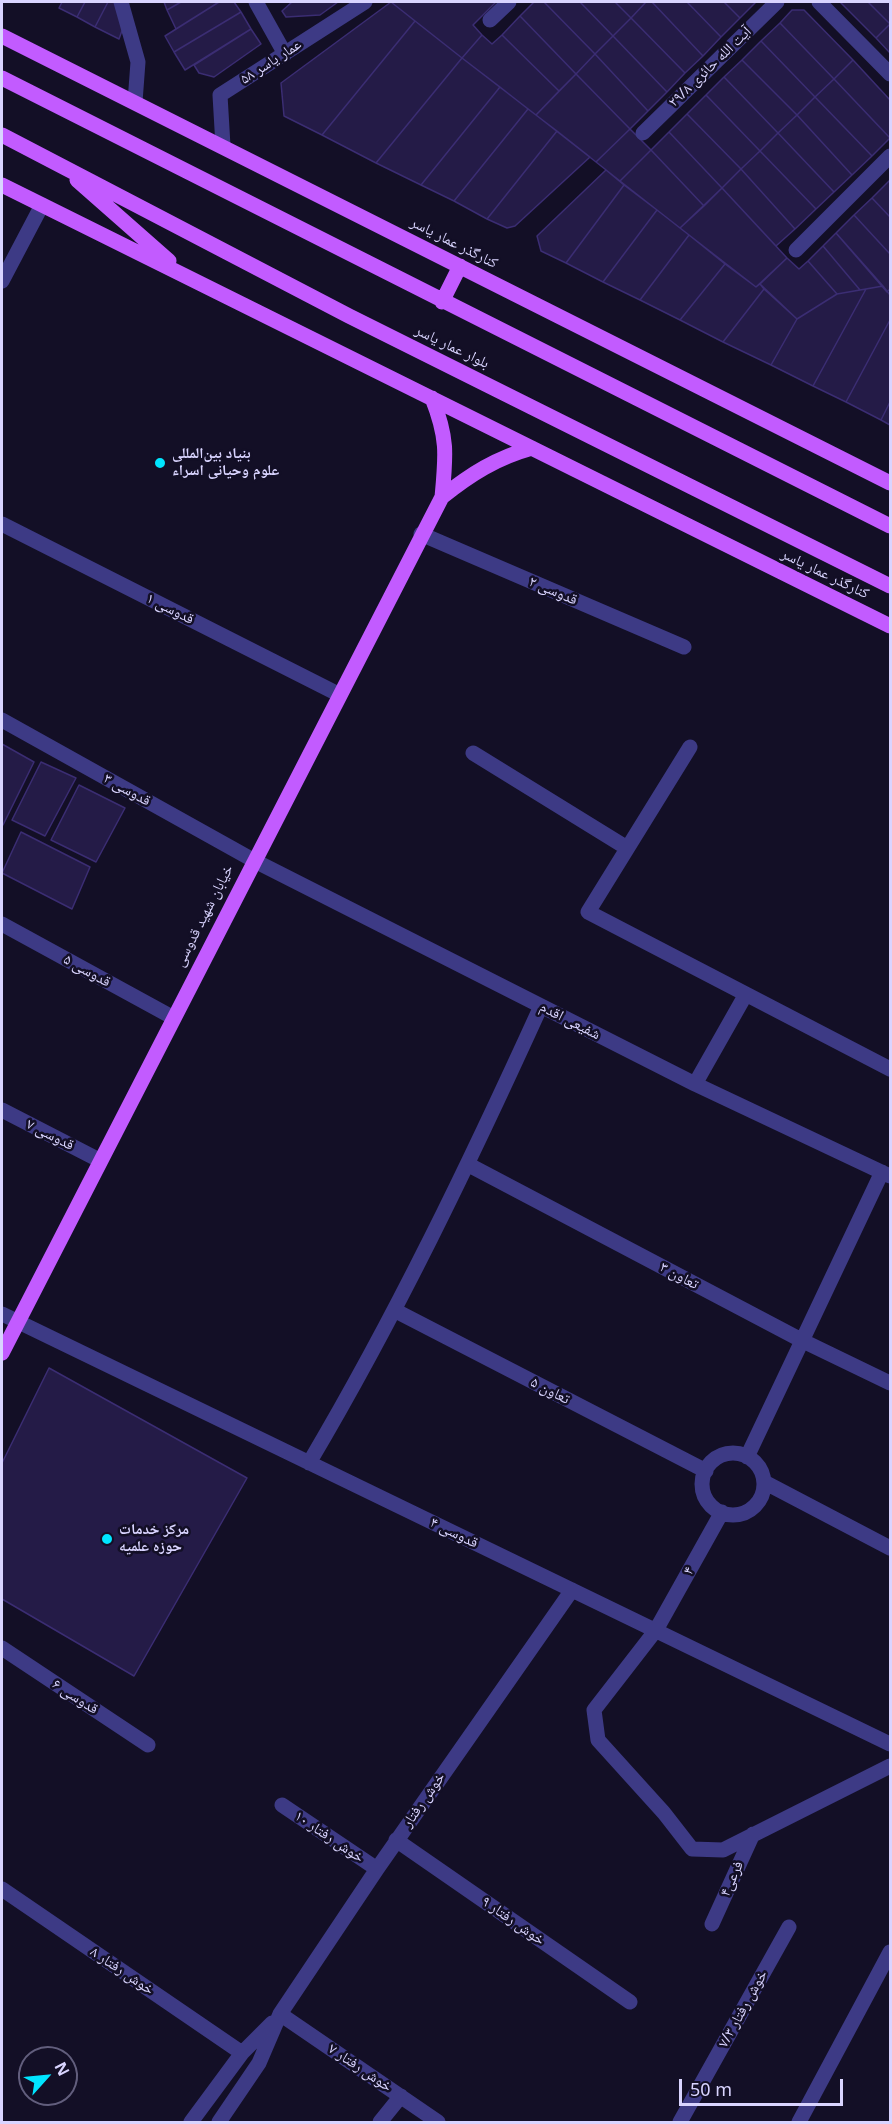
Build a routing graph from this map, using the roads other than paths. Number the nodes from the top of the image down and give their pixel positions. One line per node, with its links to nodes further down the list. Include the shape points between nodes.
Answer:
1 (121, 2): 12 (street, via 138,62)
2 (365, 2): 9 (street, عمار یاسر ۵۸)
3 (509, 2): 7 (street)
4 (777, 2): 13 (street, آیت الله حائری ۲۹/۸)
5 (819, 2): 10 (street)
6 (260, 3): 9 (street)
7 (490, 21)
8 (2, 36): 12 (main road, کنارگذر عمار یاسر)
9 (285, 54): 15 (street, عمار یاسر ۵۸, via 220,95)
10 (891, 74)
11 (2, 78): 24 (main road)
12 (135, 102): 15 (main road, کنارگذر عمار یاسر)
13 (644, 133)
14 (2, 135): 17 (main road, بلوار عمار یاسر)
15 (223, 146): 21 (main road, کنارگذر عمار یاسر)
16 (891, 156): 20 (street)
17 (59, 164): 22 (main road); 32 (main road, بلوار عمار یاسر, via 349,316)
18 (2, 184): 19 (main road, کنارگذر عمار یاسر)
19 (42, 205): 22 (main road, کنارگذر عمار یاسر); 23 (street)
20 (796, 250)
21 (460, 266): 24 (main road); 27 (main road, کنارگذر عمار یاسر)
22 (183, 274): 25 (main road, کنارگذر عمار یاسر)
23 (2, 281)
24 (442, 302): 30 (main road)
25 (432, 398): 26 (main road, کنارگذر عمار یاسر); 28 (main road, via 443,426 447,452)
26 (532, 448): 28 (main road, via 502,456); 33 (main road, کنارگذر عمار یاسر)
27 (891, 483)
28 (441, 497): 31 (main road, خیابان شهید قدوسی)
29 (2, 524): 35 (street, قدوسی ۱)
30 (891, 526)
31 (421, 534): 34 (street, قدوسی ۲); 35 (main road, خیابان شهید قدوسی)
32 (891, 585)
33 (891, 626)
34 (684, 647)
35 (338, 694): 40 (main road, خیابان شهید قدوسی)
36 (2, 720): 40 (street, قدوسی ۳)
37 (690, 747): 39 (street)
38 (473, 753): 39 (street)
39 (627, 848): 42 (street, via 588,912)
40 (253, 860): 43 (street, شفیعی اقدم); 44 (main road, خیابان شهید قدوسی)
41 (2, 924): 44 (street, قدوسی ۵)
42 (746, 994): 45 (street); 46 (street)
43 (541, 1006): 46 (street, شفیعی اقدم); 49 (street)
44 (172, 1017): 48 (main road, خیابان شهید قدوسی)
45 (891, 1069)
46 (695, 1084): 50 (street, شفیعی اقدم)
47 (2, 1110): 48 (street, قدوسی ۷)
48 (99, 1160): 53 (main road, خیابان شهید قدوسی)
49 (469, 1165): 51 (street); 54 (street, تعاون ۳)
50 (886, 1174): 54 (street)
51 (394, 1310): 58 (street); 59 (street, تعاون ۵)
52 (2, 1314): 53 (street, قدوسی ۴)
53 (17, 1322): 55 (main road, خیابان شهید قدوسی); 58 (street, قدوسی ۴)
54 (803, 1341): 56 (street, تعاون ۳); 57 (street)
55 (2, 1353)
56 (891, 1383)
57 (747, 1457): 59 (street, via 738,1452 718,1456); 60 (street, via 756,1462)
58 (309, 1462): 63 (street, قدوسی ۴)
59 (705, 1471): 61 (street, via 702,1491 713,1509)
60 (766, 1483): 61 (street, via 760,1502 752,1510 732,1516); 62 (street)
61 (722, 1512): 64 (street, ۴)
62 (891, 1548)
63 (572, 1590): 64 (street, قدوسی ۴); 71 (street, خوش رفتار)
64 (656, 1630): 66 (street, قدوسی ۴); 70 (street, ۴, via 594,1710 598,1740 692,1849 723,1850)
65 (2, 1648): 67 (street, قدوسی ۶)
66 (891, 1744)
67 (148, 1745)
68 (891, 1766): 70 (street, ۴)
69 (282, 1805): 72 (street, خوش رفتار ۱۰)
70 (753, 1834): 74 (street, فرعی۴)
71 (396, 1840): 72 (street, خوش رفتار); 77 (street, خوش رفتار ۹)
72 (377, 1869): 78 (street, خوش رفتار)
73 (2, 1889): 79 (street, خوش رفتار ۸)
74 (712, 1924)
75 (789, 1927): 85 (street, خوش رفتار ۷/۳)
76 (891, 1952): 86 (street)
77 (630, 2002)
78 (280, 2014): 79 (street, خوش رفتار); 80 (street, خوش رفتار ۷); 82 (street, خوش رفتار, via 259,2063)
79 (242, 2053): 81 (street, خوش رفتار)
80 (401, 2096): 83 (street); 84 (street, خوش رفتار ۷)
81 (191, 2122)
82 (219, 2122)
83 (380, 2122)
84 (438, 2122)
85 (680, 2122)
86 (799, 2122)

